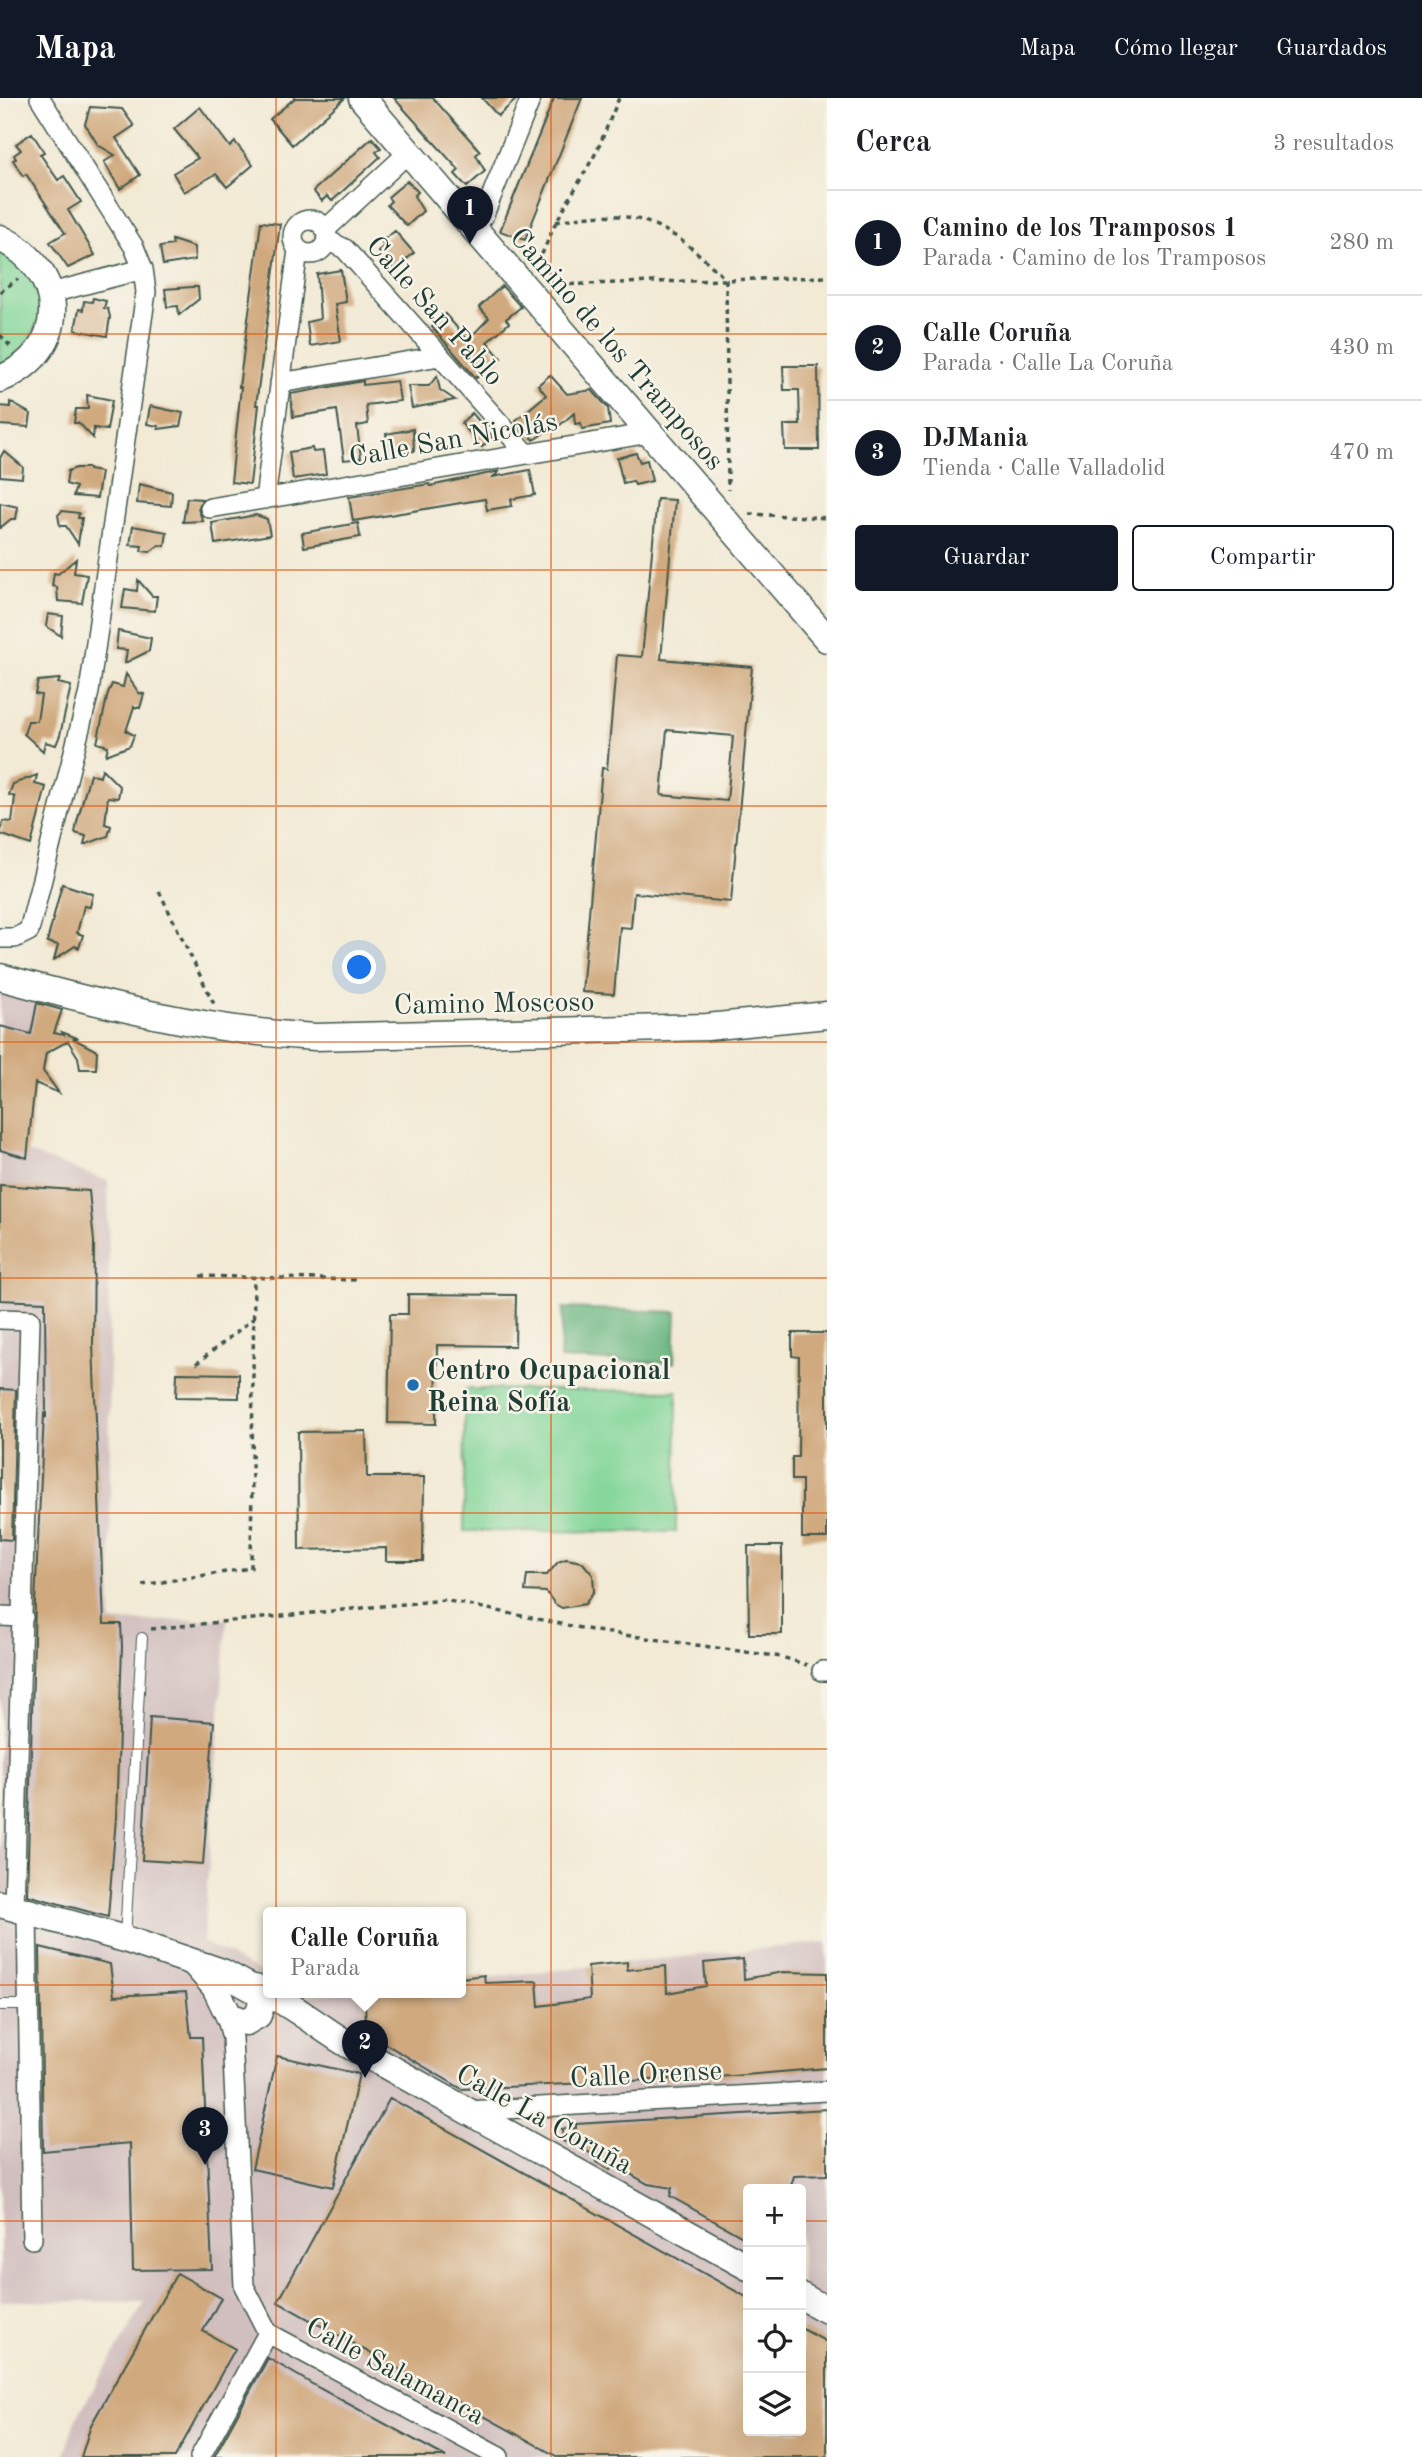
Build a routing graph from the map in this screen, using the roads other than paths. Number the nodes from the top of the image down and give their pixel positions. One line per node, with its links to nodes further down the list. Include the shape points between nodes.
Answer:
1 (40, 98): 9 (street, via 134,247)
2 (362, 98): 4 (street, Camino de los Tramposos)
3 (531, 98): 5 (street, via 483,217)
4 (409, 152): 5 (street, Camino de los Tramposos); 6 (street, Calle San Pablo)
5 (473, 227): 14 (street, Camino de los Tramposos, via 543,291)
6 (327, 234): 8 (street, via 318,253); 8 (street, via 312,219 303,221 295,227 292,240); 11 (street, Calle San Pablo)
7 (0, 238): 10 (street, via 21,248 38,265)
8 (298, 250): 13 (street)
9 (143, 269): 10 (street); 19 (street, via 146,292 89,692 29,931 15,938)
10 (51, 293): 12 (street, via 48,330 40,349 27,364)
11 (440, 356): 13 (street); 15 (street, Calle San Pablo)
12 (0, 379)
13 (280, 383): 16 (street)
14 (650, 433): 15 (street, Calle San Nicolás); 18 (street, Camino de los Tramposos)
15 (527, 454): 16 (street, Calle San Nicolás)
16 (265, 499): 17 (street, Calle San Nicolás)
17 (210, 508)
18 (827, 639)
19 (0, 938)
20 (1, 974): 21 (street, Camino Moscoso, via 227,1029 328,1037 708,1027)
21 (827, 1015)
22 (0, 1319): 24 (street, via 30,1320)
23 (0, 1616): 24 (street)
24 (23, 1617): 26 (street)
25 (142, 1638): 27 (lane)
26 (14, 1908): 27 (street, Calle La Coruña); 33 (street)
27 (125, 1939): 28 (street, Calle La Coruña)
28 (194, 1963): 29 (street, Calle La Coruña); 34 (street, via 215,1987)
29 (252, 1986): 30 (street, Calle La Coruña); 34 (street, via 230,1989); 35 (street, via 262,2002)
30 (263, 1991)
31 (280, 1998): 36 (street, Calle La Coruña)
32 (0, 2005): 33 (lane)
33 (28, 2005): 40 (street)
34 (225, 2009): 35 (street, via 240,2022); 37 (street)
35 (256, 2016): 36 (street, Calle La Coruña); 37 (street, via 242,2039)
36 (311, 2022): 39 (street, Calle La Coruña)
37 (234, 2072): 44 (street, via 244,2286)
38 (827, 2091): 39 (street, Calle Orense)
39 (468, 2111): 41 (street, Calle La Coruña)
40 (32, 2239)
41 (743, 2264)
42 (806, 2299): 43 (street)
43 (827, 2310)
44 (268, 2333): 45 (street); 46 (street, Calle Salamanca)
45 (200, 2457)
46 (499, 2457)

